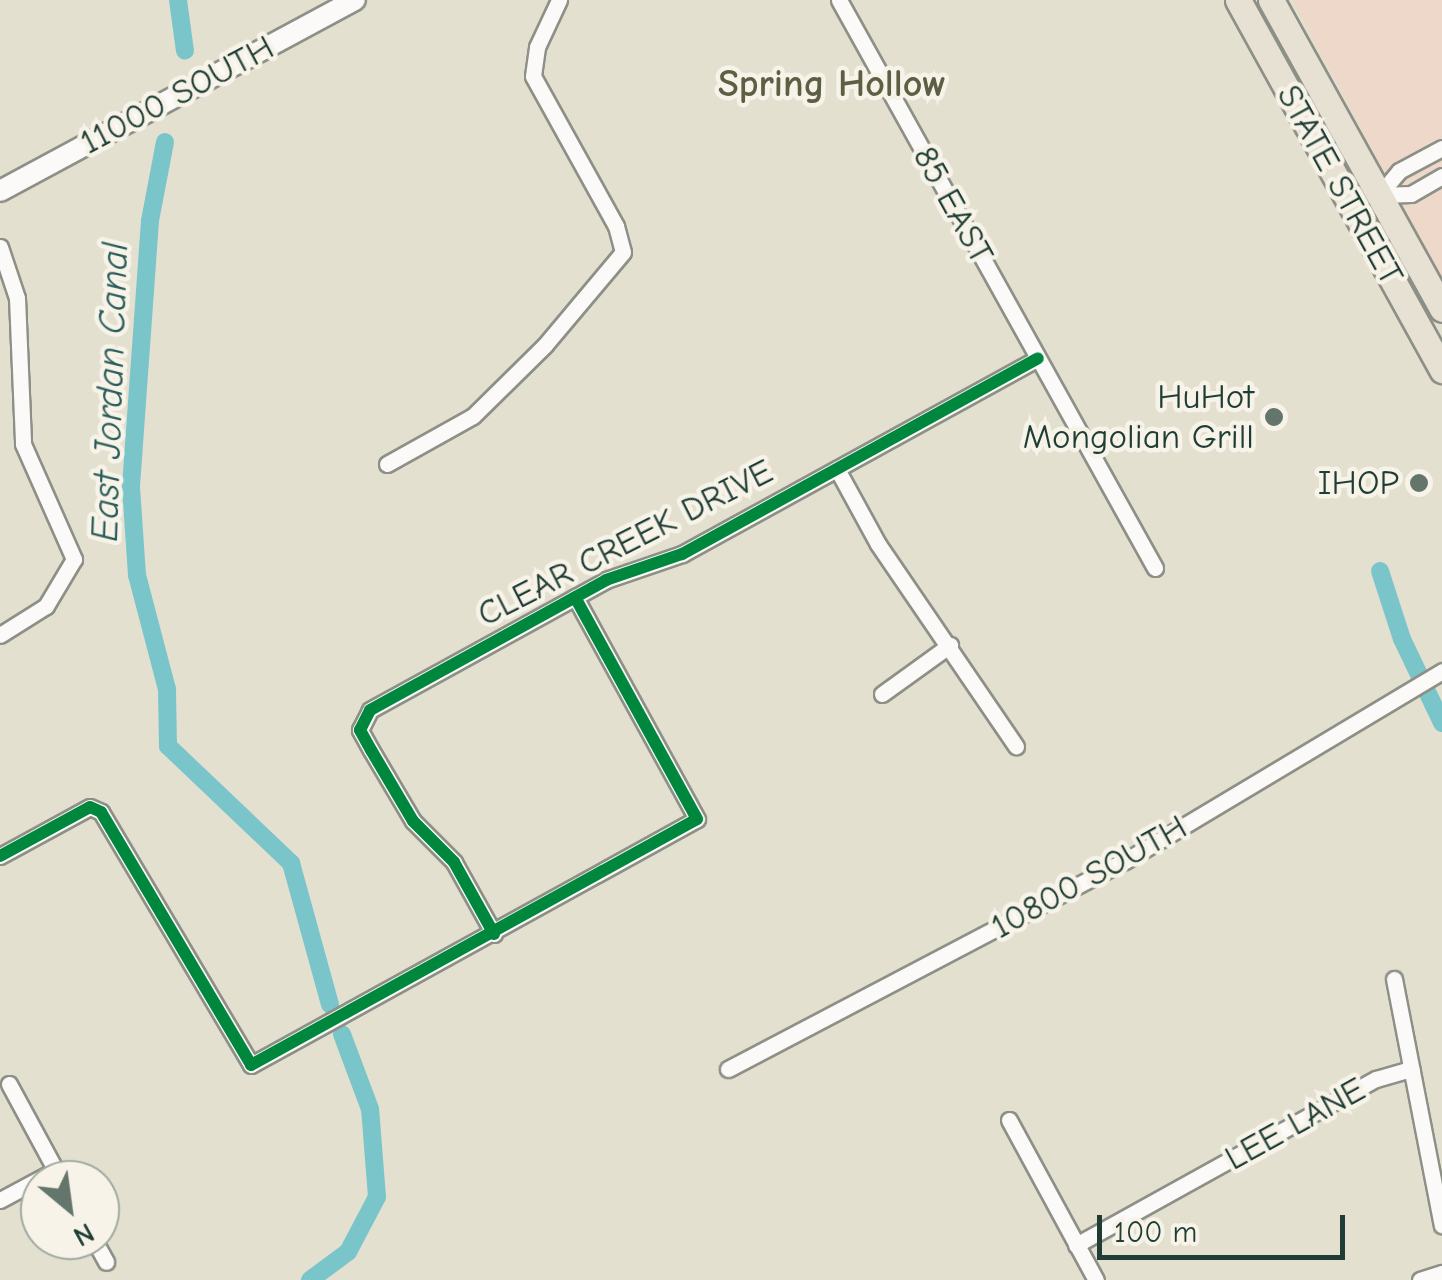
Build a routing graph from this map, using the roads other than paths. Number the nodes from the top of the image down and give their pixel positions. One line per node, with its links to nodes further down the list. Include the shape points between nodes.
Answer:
1 (355, 0): 8 (street, 11000 SOUTH)
2 (559, 0): 14 (street, via 536,48 533,76 610,215 623,252 546,345 473,416)
3 (839, 0): 12 (street, 85 EAST)
4 (1238, 0): 13 (main road, STATE STREET)
5 (1270, 0): 9 (main road, STATE STREET)
6 (1442, 148): 9 (street, via 1399,171)
7 (1442, 176): 9 (street, via 1412,194)
8 (0, 191)
9 (1379, 195): 11 (main road, STATE STREET)
10 (0, 246): 18 (street, via 18,298 20,428 74,564 46,606)
11 (1442, 309)
12 (1038, 358): 15 (street, CLEAR CREEK DRIVE); 16 (street, 85 EAST)
13 (1442, 370)
14 (387, 464)
15 (837, 469): 17 (street, CLEAR CREEK DRIVE, via 670,560 618,574); 19 (street, via 885,555)
16 (1155, 568)
17 (576, 597): 24 (street, via 697,819); 24 (street, CLEAR CREEK DRIVE, via 376,706 361,723 404,808 454,862)
18 (0, 636)
19 (950, 644): 21 (street); 22 (street)
20 (1437, 674): 26 (street, 10800 SOUTH, via 1125,862)
21 (882, 694)
22 (1016, 746)
23 (0, 856): 24 (street, via 90,807 116,830 251,1065)
24 (494, 934)
25 (1394, 979): 27 (street)
26 (728, 1069)
27 (1412, 1069): 31 (street); 32 (street, LEE LANE, via 1376,1079)
28 (8, 1084): 30 (street)
29 (1009, 1120): 32 (street)
30 (50, 1160)
31 (1442, 1225)
32 (1076, 1244): 34 (street)
33 (1442, 1274): 35 (street)
34 (1096, 1280)
35 (1420, 1280)

